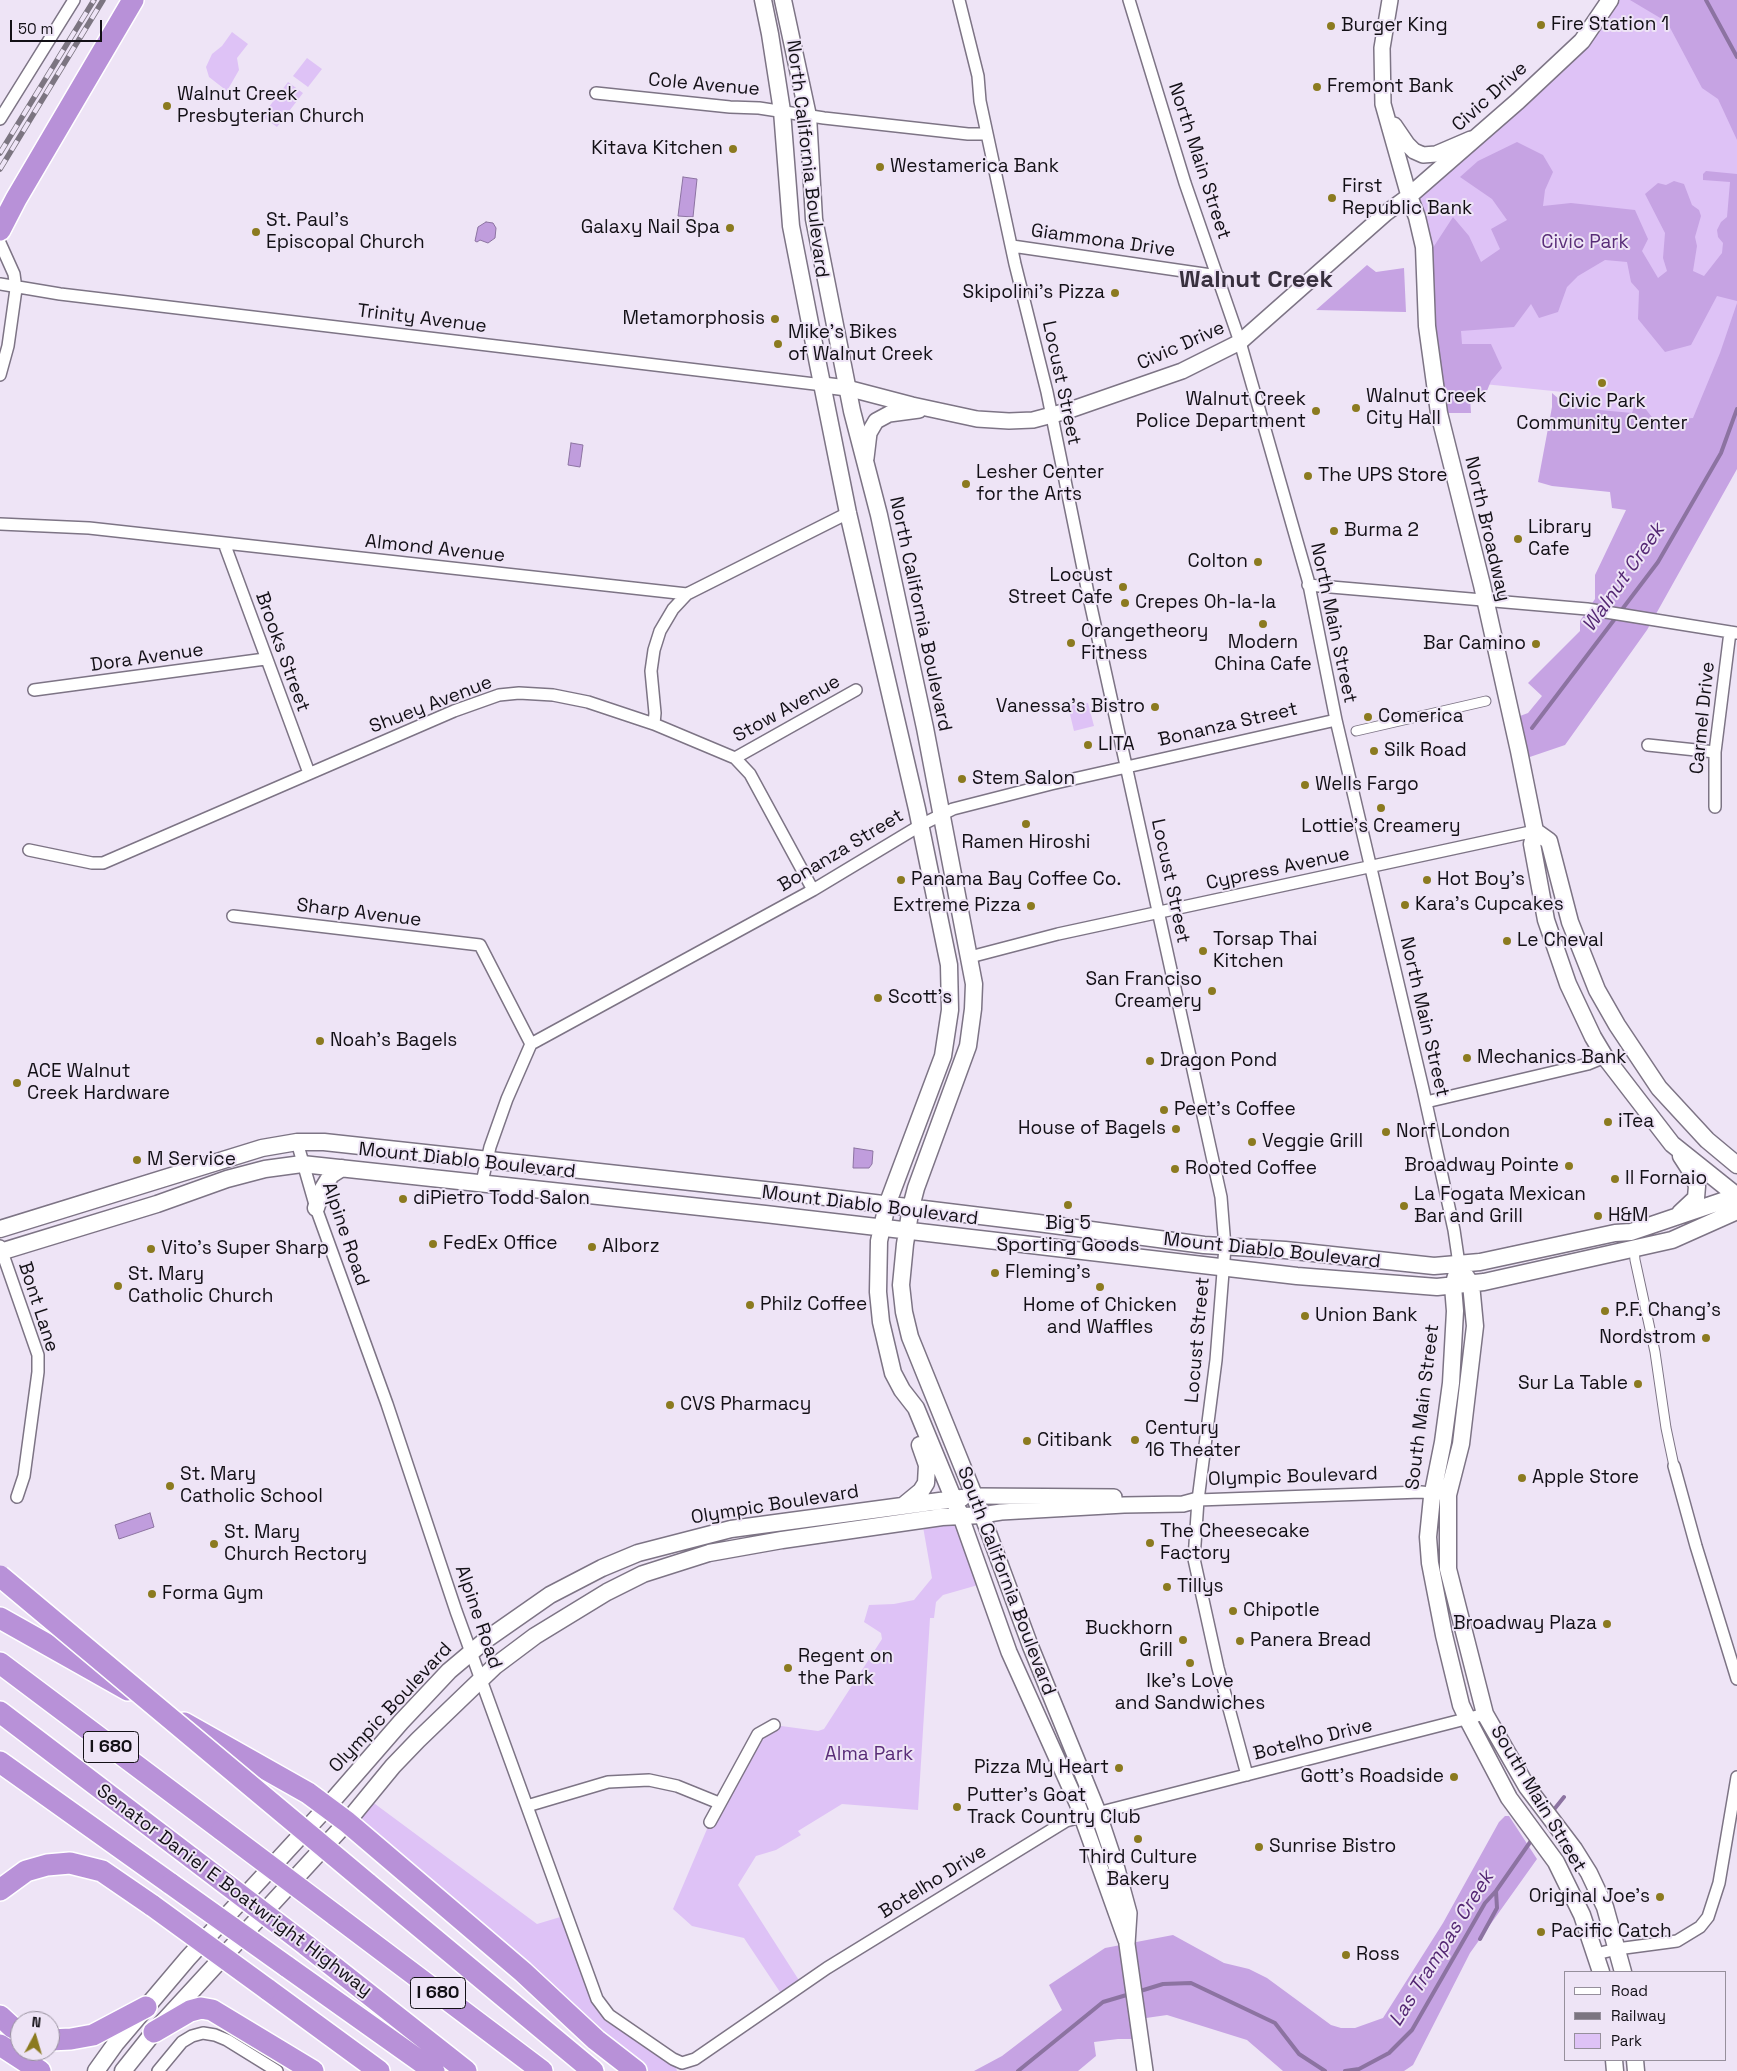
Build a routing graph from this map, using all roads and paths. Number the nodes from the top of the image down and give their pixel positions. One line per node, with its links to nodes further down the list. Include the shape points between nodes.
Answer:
1 (74, 0): 13 (street)
2 (133, 0): 17 (highway)
3 (763, 0): 11 (main road, North California Boulevard)
4 (783, 0): 12 (main road, North California Boulevard)
5 (959, 0): 14 (street, Locust Street, via 978,76)
6 (1129, 0): 22 (street, North Main Street, via 1185,183)
7 (1390, 0): 10 (street, North Broadway, via 1382,48)
8 (1610, 0): 15 (main road, Civic Drive, via 1582,40)
9 (596, 93): 11 (street, Cole Avenue)
10 (1384, 110): 15 (street, via 1407,144 1423,155 1436,154); 16 (street, North Broadway)
11 (782, 111): 12 (street, Cole Avenue); 27 (main road, North California Boulevard, via 791,226)
12 (808, 116): 14 (street, Cole Avenue); 28 (main road, North California Boulevard, via 814,220)
13 (0, 119)
14 (987, 134): 21 (street, Locust Street)
15 (1475, 138): 16 (main road, Civic Drive)
16 (1409, 196): 25 (street, Civic Drive); 37 (main road, North Broadway, via 1424,247 1426,326 1439,413)
17 (16, 199): 18 (highway); 19 (highway)
18 (0, 222)
19 (0, 230)
20 (0, 243): 24 (street)
21 (1012, 246): 22 (street, Giammona Drive); 30 (street, Locust Street)
22 (1218, 276): 25 (street, North Main Street)
23 (0, 284): 24 (street, Trinity Avenue)
24 (16, 288): 26 (street, via 8,346); 27 (street, Trinity Avenue)
25 (1240, 342): 30 (street, Civic Drive, via 1182,371); 35 (street, North Main Street)
26 (0, 375)
27 (823, 385): 28 (street, Civic Drive); 32 (main road, North California Boulevard)
28 (848, 388): 29 (street, Civic Drive); 31 (main road, North California Boulevard)
29 (931, 409): 30 (street, Civic Drive, via 977,419 1009,421); 31 (street, via 889,414 876,422 869,434)
30 (1051, 416): 49 (street, Locust Street)
31 (865, 460): 52 (main road, North California Boulevard, via 889,557)
32 (848, 513): 36 (street); 53 (main road, North California Boulevard)
33 (0, 524): 34 (street, Almond Avenue, via 89,528)
34 (224, 544): 36 (street, Almond Avenue); 39 (street, Brooks Street)
35 (1308, 585): 37 (street); 43 (street, North Main Street)
36 (687, 594): 44 (street, via 660,631 654,650 651,671)
37 (1484, 599): 38 (street, via 1587,609); 54 (main road, North Broadway)
38 (1734, 633): 47 (street, Carmel Drive)
39 (265, 660): 40 (street, Dora Avenue); 50 (street, Brooks Street)
40 (34, 690)
41 (856, 690): 48 (street, Stow Avenue)
42 (1486, 701): 45 (street)
43 (1336, 720): 49 (street, Bonanza Street); 56 (street, North Main Street)
44 (654, 724): 48 (street, Shuey Avenue); 50 (street, Shuey Avenue, via 553,694 499,695)
45 (1356, 731)
46 (1648, 745): 47 (street)
47 (1715, 752): 51 (street, Carmel Drive)
48 (735, 758): 57 (street, Shuey Avenue, via 750,774)
49 (1127, 766): 52 (street, Bonanza Street); 58 (street, Locust Street)
50 (308, 773): 55 (street, Shuey Avenue, via 103,863)
51 (1715, 807)
52 (940, 814): 53 (street, Bonanza Street); 60 (main road, North California Boulevard)
53 (920, 825): 57 (street, Bonanza Street); 72 (main road, North California Boulevard, via 949,965 950,1010 944,1056)
54 (1535, 831): 56 (street, Cypress Avenue); 62 (main road, North Broadway, via 1532,844 1546,920 1572,991); 68 (main road, via 1549,841 1570,922 1597,990 1617,1025 1659,1088 1707,1140)
55 (29, 850)
56 (1369, 867): 58 (street, Cypress Avenue); 63 (street, North Main Street)
57 (813, 890): 61 (street, Bonanza Street)
58 (1158, 913): 60 (street, Cypress Avenue, via 1048,936); 80 (street, Locust Street, via 1221,1197)
59 (233, 916): 61 (street, Sharp Avenue, via 480,945)
60 (970, 957): 74 (main road, North California Boulevard, via 974,992 968,1046)
61 (531, 1044): 66 (street, via 507,1099)
62 (1604, 1058): 63 (street); 65 (main road, North Broadway)
63 (1426, 1102): 83 (street, North Main Street)
64 (297, 1142): 66 (main road, Mount Diablo Boulevard, via 324,1142); 67 (street, Alpine Road); 78 (main road, Mount Diablo Boulevard, via 262,1148)
65 (1672, 1144): 71 (main road, North Broadway); 76 (main road, via 1692,1172 1697,1186 1696,1198)
66 (487, 1162): 70 (street); 72 (main road, Mount Diablo Boulevard)
67 (302, 1164): 69 (main road, Mount Diablo Boulevard); 73 (street, Alpine Road); 82 (main road, Mount Diablo Boulevard, via 227,1179 157,1204)
68 (1737, 1165)
69 (342, 1168): 70 (main road, Mount Diablo Boulevard); 73 (main road, via 331,1175)
70 (482, 1182): 77 (main road, Mount Diablo Boulevard)
71 (1737, 1196): 76 (main road, Mount Diablo Boulevard)
72 (887, 1205): 74 (main road, Mount Diablo Boulevard); 77 (main road, North California Boulevard)
73 (316, 1208): 99 (street, Alpine Road)
74 (911, 1208): 79 (main road, North California Boulevard); 80 (main road, Mount Diablo Boulevard)
75 (1737, 1211): 81 (main road, Mount Diablo Boulevard, via 1672,1240)
76 (1674, 1218): 83 (main road, Mount Diablo Boulevard, via 1631,1232)
77 (881, 1227): 79 (main road, Mount Diablo Boulevard); 87 (main road, South California Boulevard, via 878,1292 881,1322 893,1372)
78 (0, 1229)
79 (906, 1230): 84 (main road, Mount Diablo Boulevard); 90 (main road, South California Boulevard, via 901,1285 910,1337)
80 (1225, 1247): 83 (main road, Mount Diablo Boulevard, via 1434,1266); 84 (street, Locust Street)
81 (1634, 1249): 85 (main road, Mount Diablo Boulevard); 88 (street)
82 (1, 1250): 91 (street, Bont Lane, via 38,1355 24,1476)
83 (1459, 1264): 85 (main road, South Main Street); 86 (main road, South Main Street)
84 (1222, 1266): 86 (main road, Mount Diablo Boulevard, via 1338,1279); 93 (street, Locust Street, via 1216,1360)
85 (1471, 1284): 86 (main road, Mount Diablo Boulevard); 89 (main road, South Main Street, via 1474,1348 1460,1444)
86 (1453, 1286): 89 (main road, South Main Street, via 1455,1311 1451,1383 1443,1442)
87 (902, 1390): 92 (main road, South California Boulevard, via 916,1408); 94 (main road, via 927,1465 926,1483)
88 (1674, 1466): 102 (street)
89 (1441, 1494): 93 (street, Olympic Boulevard); 104 (main road, South Main Street, via 1448,1569); 105 (main road, South Main Street, via 1428,1537 1430,1562 1444,1635 1461,1705)
90 (975, 1496): 92 (main road, Olympic Boulevard); 93 (street, Olympic Boulevard, via 1184,1496); 95 (main road, South California Boulevard)
91 (17, 1497)
92 (954, 1499): 94 (main road, Olympic Boulevard); 96 (main road, South California Boulevard)
93 (1198, 1500): 95 (street, Olympic Boulevard, via 1183,1504); 108 (street, Locust Street, via 1194,1564)
94 (904, 1505): 99 (main road, Olympic Boulevard, via 739,1528 638,1553 550,1595)
95 (982, 1515): 96 (main road, Olympic Boulevard); 113 (street, South California Boulevard, via 1030,1645)
96 (961, 1517): 101 (main road, Olympic Boulevard, via 782,1540 709,1553 670,1564 607,1592 528,1642); 114 (street, South California Boulevard, via 1008,1652)
97 (0, 1576): 140 (highway, bridge)
98 (0, 1618): 112 (highway, via 308,1793)
99 (472, 1651): 101 (street, Alpine Road); 112 (main road, Olympic Boulevard, via 401,1722)
100 (0, 1663): 139 (highway, I 680, bridge)
101 (481, 1679): 111 (street, Alpine Road); 115 (main road, Olympic Boulevard, via 393,1766)
102 (1737, 1679)
103 (0, 1712): 138 (highway, Senator Daniel E Boatwright Highway / I 680, bridge)
104 (1485, 1714): 105 (street, Botelho Drive); 119 (main road, South Main Street, via 1527,1787 1589,1873)
105 (1468, 1720): 108 (street, Botelho Drive); 120 (main road, South Main Street, via 1509,1798 1556,1862 1582,1915)
106 (774, 1725): 110 (street, via 758,1734)
107 (0, 1762): 137 (highway, bridge)
108 (1247, 1775): 113 (street, Botelho Drive)
109 (1737, 1777): 119 (street, via 1719,1883 1708,1917 1700,1927 1677,1941)
110 (719, 1803): 111 (street, via 677,1786 650,1780 608,1782); 116 (street)
111 (527, 1806): 129 (street, Alpine Road, via 597,1999 609,2015)
112 (327, 1807): 115 (highway); 123 (main road, Olympic Boulevard)
113 (1098, 1812): 114 (street, Botelho Drive); 118 (street, South California Boulevard, via 1129,1913)
114 (1082, 1816): 118 (street, South California Boulevard); 129 (street, Botelho Drive, via 1066,1821 954,1889 828,1968 695,2058)
115 (348, 1822): 126 (main road, Olympic Boulevard); 141 (highway, via 523,1972 596,2040)
116 (710, 1822)
117 (0, 1890): 136 (highway, bridge, via 26,1871 46,1865 70,1864 102,1871)
118 (1127, 1944): 142 (street, South California Boulevard)
119 (1616, 1949): 120 (street); 122 (main road, South Main Street)
120 (1596, 1954): 121 (main road, South Main Street)
121 (1601, 1971)
122 (1623, 1971)
123 (146, 2007): 127 (highway, via 93,2035); 131 (main road, Olympic Boulevard)
124 (0, 2016): 125 (highway)
125 (10, 2025)
126 (154, 2032): 132 (main road, Olympic Boulevard); 135 (highway, via 190,2011 212,2010)
127 (60, 2040)
128 (0, 2045): 130 (highway)
129 (682, 2063)
130 (40, 2071)
131 (96, 2071)
132 (122, 2071)
133 (158, 2071): 134 (street, via 182,2042 202,2033 227,2040)
134 (277, 2071)
135 (313, 2071)
136 (379, 2071)
137 (434, 2071)
138 (466, 2071)
139 (542, 2071)
140 (594, 2071)
141 (636, 2071)
142 (1146, 2071)

